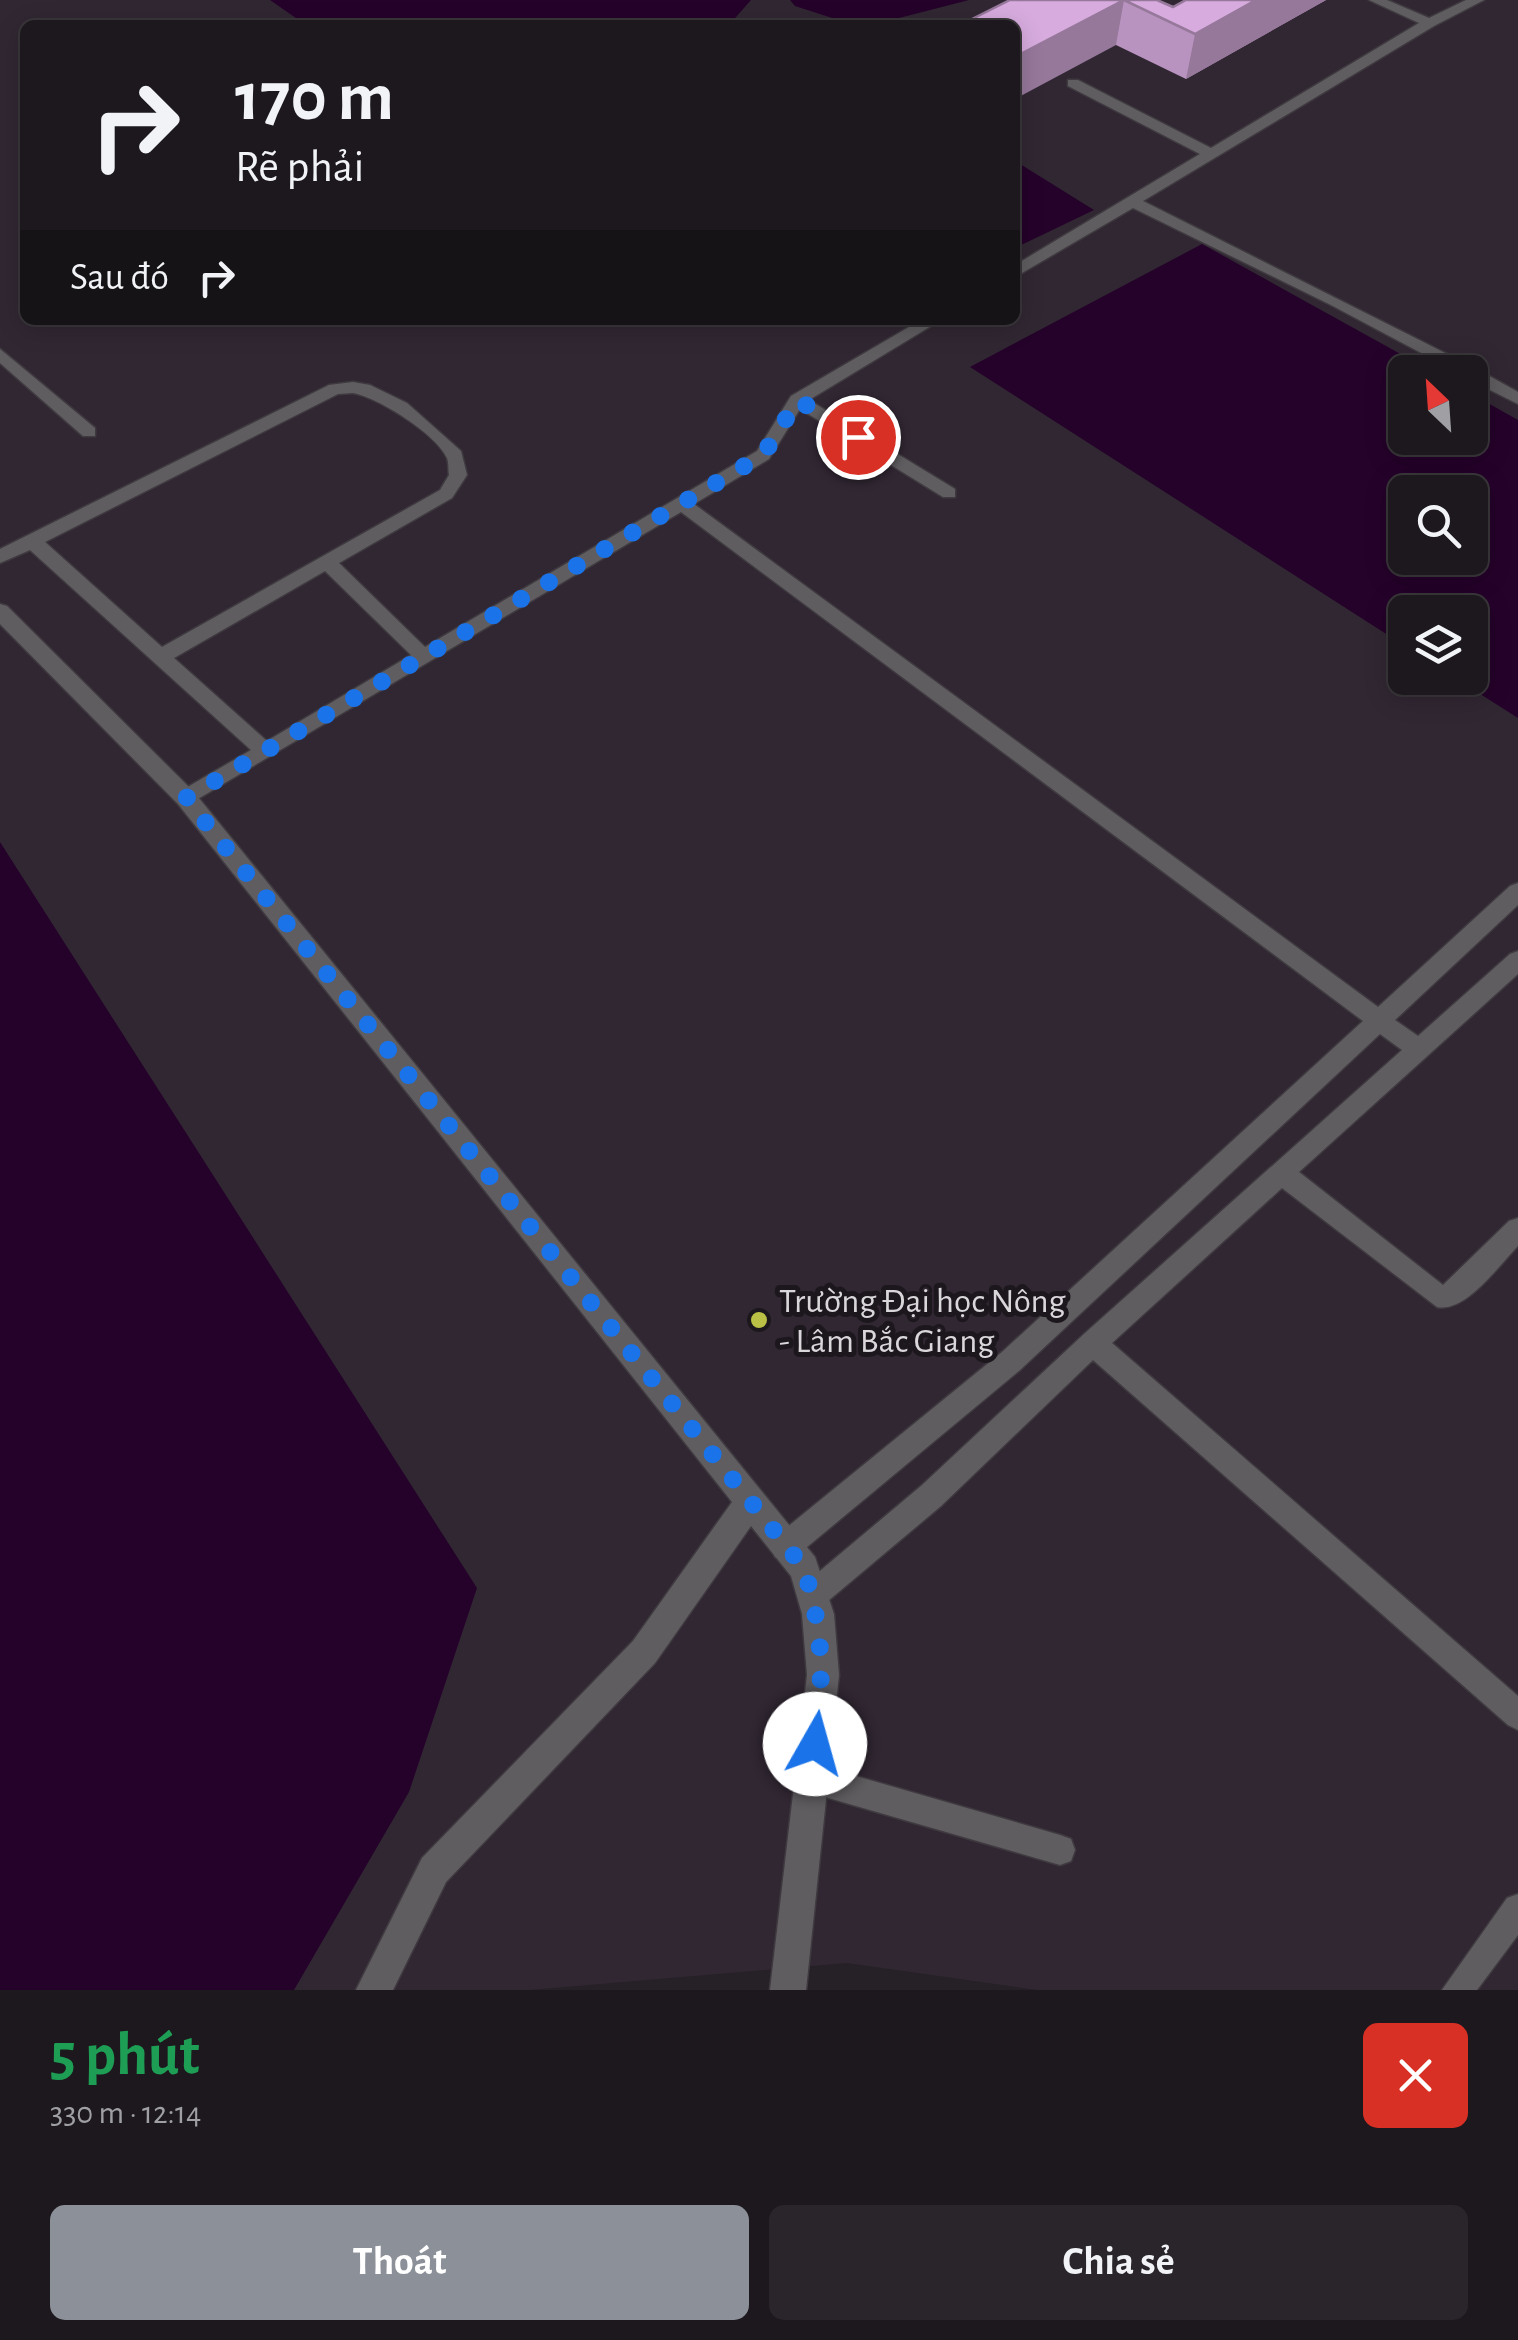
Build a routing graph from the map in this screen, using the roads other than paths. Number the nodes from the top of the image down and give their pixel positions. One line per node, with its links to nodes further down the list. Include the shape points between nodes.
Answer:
1 (1376, 0): 3 (lane)
2 (1477, 0): 3 (lane)
3 (1429, 23): 5 (lane)
4 (1073, 83): 5 (lane)
5 (1209, 153): 6 (lane)
6 (1133, 202): 7 (lane); 10 (lane)
7 (1020, 269)
8 (925, 325): 13 (lane)
9 (0, 354): 14 (lane)
10 (1436, 355)
11 (1488, 383): 12 (lane)
12 (1518, 399)
13 (798, 400): 15 (lane); 16 (lane, via 763,455)
14 (89, 432)
15 (950, 493)
16 (681, 504): 22 (lane); 27 (lane)
17 (32, 541): 18 (lane); 19 (lane, via 336,389 364,386 405,410 455,455 458,475 446,494); 21 (lane)
18 (0, 557)
19 (329, 564): 21 (lane); 22 (lane)
20 (0, 610): 24 (street)
21 (162, 656): 23 (lane)
22 (423, 656): 23 (lane)
23 (264, 750): 24 (lane)
24 (186, 798): 32 (street)
25 (1518, 892): 27 (lane)
26 (1518, 960): 28 (lane)
27 (1378, 1020): 28 (lane); 33 (lane, via 1011,1361)
28 (1420, 1051): 29 (lane)
29 (1282, 1173): 30 (lane, via 1436,1295 1455,1292); 31 (lane)
30 (1518, 1228)
31 (1093, 1343): 34 (lane, via 931,1496); 35 (lane)
32 (750, 1502): 33 (street); 39 (street, via 644,1652 434,1870)
33 (785, 1547): 34 (street, via 804,1568)
34 (812, 1596): 36 (street, via 824,1675)
35 (1518, 1715)
36 (811, 1778): 37 (lane); 40 (street)
37 (1060, 1850)
38 (1518, 1909): 41 (lane)
39 (374, 1990)
40 (788, 1990)
41 (1458, 1990)

